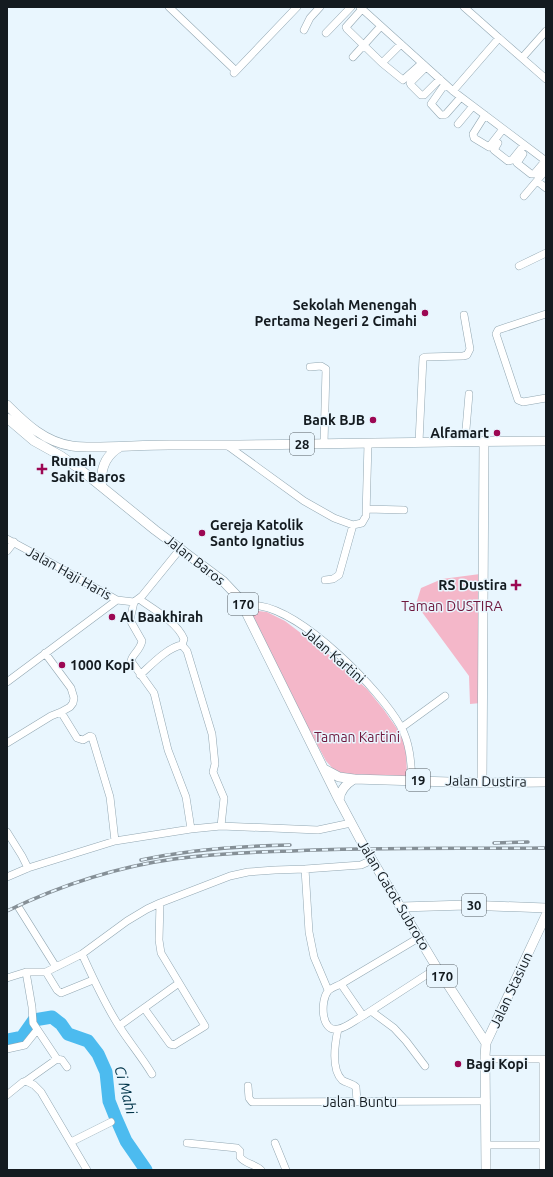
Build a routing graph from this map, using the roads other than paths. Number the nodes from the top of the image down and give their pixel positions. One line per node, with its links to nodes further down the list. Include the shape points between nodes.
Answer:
1 (168, 7): 2 (street, via 235,72)
2 (298, 7)
3 (320, 7): 8 (street)
4 (351, 7): 10 (street)
5 (464, 7): 11 (street)
6 (361, 8): 7 (street); 13 (street, via 346,27)
7 (381, 26): 12 (street); 13 (street)
8 (304, 30)
9 (546, 31): 15 (street)
10 (326, 33)
11 (499, 38): 15 (street); 20 (street)
12 (401, 44): 16 (street); 17 (street)
13 (363, 45): 14 (street); 16 (street)
14 (353, 57)
15 (522, 58): 18 (street)
16 (382, 64): 17 (street, via 403,80)
17 (424, 65): 19 (street); 19 (street, via 410,83 421,95)
18 (546, 79)
19 (443, 82): 20 (street); 21 (street, via 431,104 441,115 446,114)
20 (453, 91): 21 (street)
21 (461, 97): 22 (street)
22 (473, 106): 23 (street); 24 (street)
23 (485, 115): 25 (street); 25 (street, via 473,134 474,138 489,148)
24 (458, 124)
25 (505, 130): 26 (street); 26 (street, via 494,149 506,160 512,160)
26 (526, 146): 27 (street); 27 (street, via 517,162 531,174)
27 (546, 161)
28 (546, 170): 29 (street)
29 (536, 181): 30 (street); 31 (street)
30 (546, 188)
31 (524, 196)
32 (546, 253): 33 (street)
33 (519, 266)
34 (546, 314): 38 (street, via 498,330 496,334 518,400 523,402)
35 (464, 315): 44 (street, via 469,353 463,356 423,358)
36 (310, 367): 46 (street, via 321,366 326,369)
37 (468, 394): 41 (street)
38 (546, 398)
39 (7, 406): 47 (main road, via 39,434)
40 (7, 418): 50 (main road, Jalan Baros / 170, via 34,441)
41 (465, 441): 42 (main road, 28); 44 (main road, 28)
42 (484, 441): 43 (main road, 28); 74 (main road)
43 (546, 441)
44 (419, 442): 45 (main road, 28)
45 (368, 443): 46 (main road, 28); 52 (street)
46 (324, 444): 48 (main road, 28)
47 (72, 446): 49 (main road); 50 (main road, via 67,453)
48 (228, 446): 49 (main road, 28); 54 (street, via 304,502)
49 (120, 447): 51 (main road, via 110,454 105,462 101,476)
50 (69, 462): 51 (main road, Jalan Baros / 170)
51 (102, 487): 56 (main road, Jalan Baros / 170)
52 (367, 509): 53 (street); 54 (street, via 362,523)
53 (404, 510)
54 (353, 525): 58 (street, via 339,575 333,580)
55 (10, 541): 57 (street); 59 (street, Jalan Haji Haris)
56 (181, 548): 60 (street); 61 (main road, Jalan Baros / 170, via 223,581)
57 (7, 551)
58 (325, 580)
59 (117, 600): 60 (street, Jalan Haji Haris); 63 (street)
60 (136, 601): 62 (street, via 164,616 184,639); 64 (street, via 130,620 142,641 140,649 131,659)
61 (245, 608): 68 (street, Jalan Kartini, via 260,606 270,609 310,631 348,662 368,683); 70 (main road, Jalan Baros / 170)
62 (182, 645): 64 (street, via 157,659); 77 (street, via 187,651 212,734 215,764 213,773 224,798)
63 (45, 653): 65 (street); 67 (street, via 73,692 73,703)
64 (140, 675): 78 (street, via 154,692 168,750 186,797)
65 (7, 682)
66 (446, 696): 68 (street)
67 (61, 712): 69 (street); 80 (street, via 77,738 83,740 92,737 110,797)
68 (401, 728): 72 (street, Jalan Kartini, via 408,744)
69 (7, 743)
70 (324, 769): 71 (main road, Jalan Dustira / 19, via 339,777); 75 (main road, Jalan Baros / 170)
71 (354, 779): 72 (main road, Jalan Dustira / 19); 75 (main road, via 343,788)
72 (412, 780): 74 (main road, Jalan Dustira / 19)
73 (546, 782): 74 (main road, Jalan Dustira / 19)
74 (482, 783)
75 (339, 800): 76 (main road, Jalan Gatot Subroto / 170)
76 (351, 823): 77 (street, via 318,830); 81 (main road, Jalan Gatot Subroto / 170)
77 (221, 826): 78 (street)
78 (191, 829): 80 (street)
79 (7, 832): 82 (street)
80 (116, 841): 82 (street)
81 (372, 860): 83 (street, via 361,865); 86 (main road, Jalan Gatot Subroto / 170)
82 (28, 868): 84 (street)
83 (305, 869): 85 (street, via 248,872 230,876); 100 (street, via 309,932 314,957)
84 (7, 877)
85 (160, 903): 91 (street, via 127,921); 98 (street, via 159,947)
86 (401, 907): 88 (main road, 30, via 466,905); 90 (main road, Jalan Gatot Subroto / 170)
87 (19, 908): 92 (street)
88 (546, 908)
89 (546, 915): 106 (main road, Jalan Stasiun)
90 (420, 937): 93 (main road, Jalan Gatot Subroto / 170); 99 (street)
91 (82, 954): 92 (street); 97 (street)
92 (56, 967): 95 (street)
93 (437, 968): 102 (street); 104 (main road, Jalan Gatot Subroto / 170)
94 (26, 972): 95 (street); 96 (street); 107 (street)
95 (46, 972): 97 (street, via 61,993)
96 (7, 978)
97 (93, 980): 105 (street)
98 (179, 983): 101 (street); 101 (street, via 205,1026 172,1045)
99 (341, 984): 100 (street); 103 (street)
100 (328, 990): 108 (street, via 322,1003 324,1020 332,1029)
101 (144, 1008): 105 (street)
102 (371, 1011): 103 (street); 114 (street, via 394,1028)
103 (363, 1016): 108 (street)
104 (473, 1024): 106 (main road, via 482,1030); 109 (main road, Jalan Gatot Subroto / 170)
105 (118, 1026): 116 (street)
106 (495, 1026): 109 (main road, Jalan Stasiun)
107 (36, 1029): 110 (street, via 25,1045); 111 (street)
108 (338, 1029): 121 (street, via 336,1067 342,1079 356,1087)
109 (486, 1043): 113 (main road)
110 (7, 1049)
111 (57, 1059): 115 (street, via 62,1060); 117 (street)
112 (544, 1059): 113 (street); 127 (street)
113 (485, 1060): 120 (main road)
114 (425, 1066)
115 (67, 1067)
116 (152, 1074)
117 (26, 1081): 119 (street); 123 (street, via 41,1092)
118 (248, 1086): 121 (street, Jalan Buntu, via 252,1102)
119 (7, 1096)
120 (486, 1101): 121 (street, Jalan Buntu); 126 (main road)
121 (357, 1102)
122 (111, 1122): 123 (street)
123 (70, 1142): 128 (street)
124 (188, 1143): 129 (street, via 237,1148 242,1160 254,1164)
125 (274, 1143): 130 (street)
126 (486, 1145): 127 (street); 131 (main road)
127 (545, 1145): 132 (street)
128 (88, 1170)
129 (261, 1170)
130 (286, 1170)
131 (486, 1170)
132 (542, 1170)

